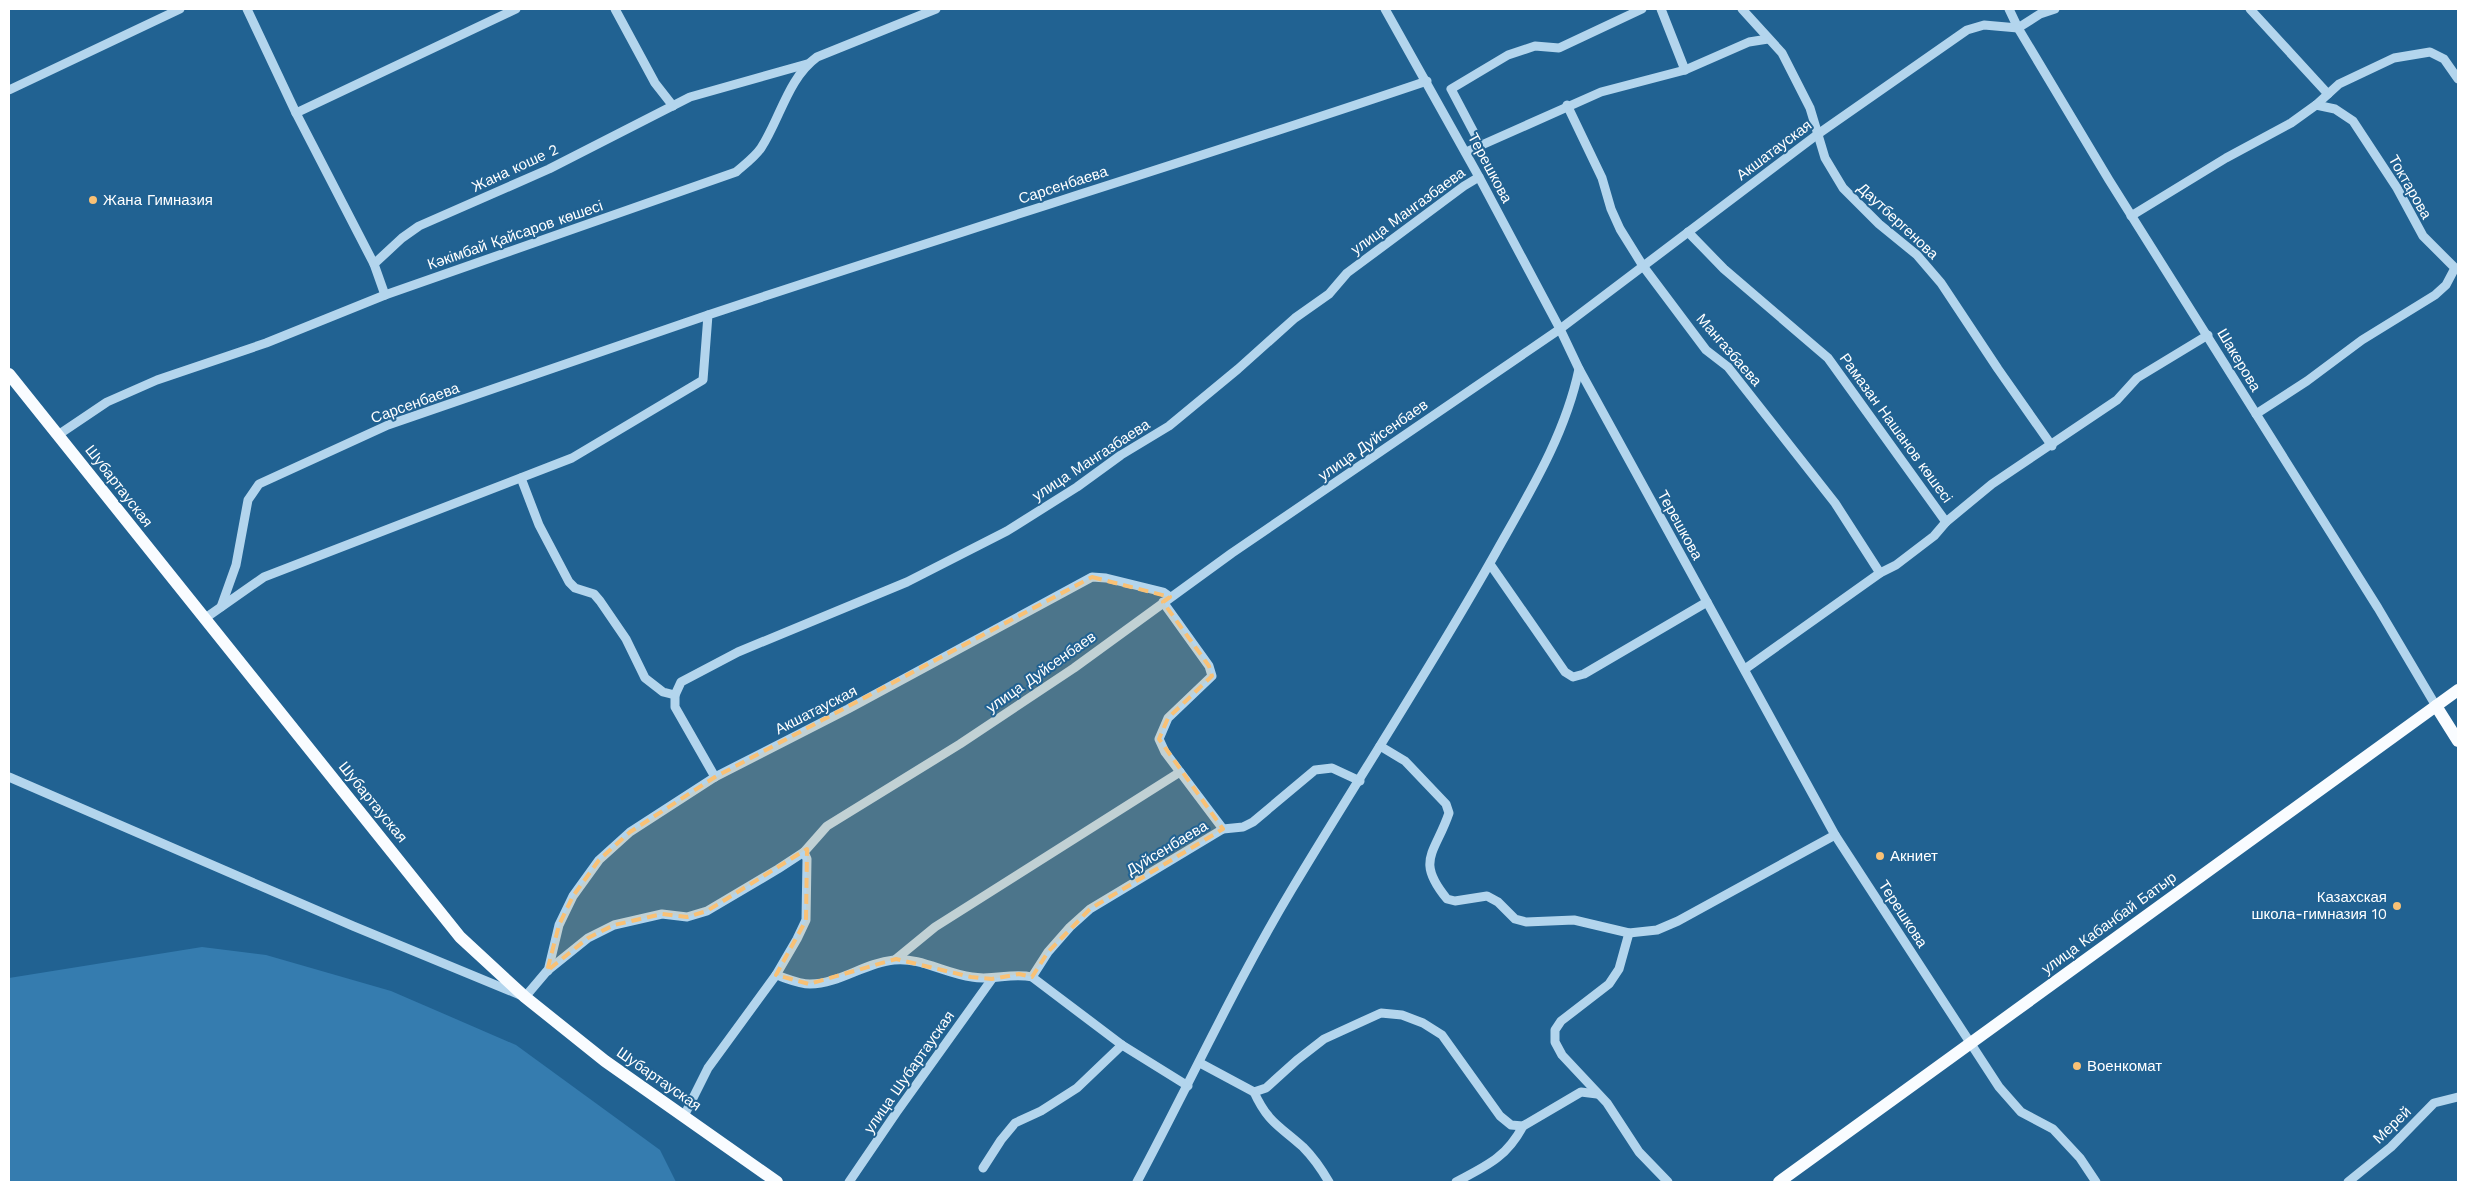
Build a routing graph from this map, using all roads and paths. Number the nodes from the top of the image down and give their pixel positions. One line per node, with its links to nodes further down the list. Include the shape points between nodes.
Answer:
1 (180, 9): 19 (street)
2 (248, 9): 24 (street)
3 (516, 9): 24 (street)
4 (615, 9): 22 (street, via 655,83)
5 (936, 9): 15 (street, Кәкімбай Қайсаров көшесі, via 817,57)
6 (1385, 9): 18 (street, Терешкова)
7 (1642, 9): 26 (street, via 1559,48 1535,46 1508,55 1451,89)
8 (1662, 9): 16 (street)
9 (1742, 9): 14 (street, Даутбергенова)
10 (2009, 9): 13 (street, Шакерова)
11 (2055, 9): 13 (street)
12 (2250, 9): 20 (street)
13 (2018, 28): 25 (street, Акшатауская, via 1984,25 1967,30); 29 (street, Шакерова)
14 (1768, 39): 16 (street, улица Мангазбаева, via 1749,42); 25 (street, Даутбергенова, via 1782,53 1810,108)
15 (807, 64): 22 (street, Жана коше 2, via 690,97); 34 (street, Кәкімбай Қайсаров көшесі, via 760,149 736,172)
16 (1685, 70): 23 (street, улица Мангазбаева, via 1601,92)
17 (2458, 79): 20 (street, via 2444,59 2430,52 2394,58 2339,84)
18 (1427, 81): 27 (street, Терешкова); 35 (street, Сарсенбаева)
19 (9, 90)
20 (2328, 94): 21 (street)
21 (2316, 105): 29 (street, via 2291,123); 33 (street, Токтарова, via 2335,108 2353,121 2397,188 2423,236)
22 (673, 106): 31 (street, Жана коше 2, via 549,169 420,226)
23 (1567, 106): 26 (street, улица Мангазбаева); 32 (street, Мангазбаева, via 1602,178 1620,229)
24 (296, 113): 31 (street)
25 (1818, 134): 30 (street, Акшатауская); 42 (street, Даутбергенова, via 1825,158 1843,188 1879,224 1917,255 1942,283)
26 (1480, 144): 27 (street, улица Мангазбаева)
27 (1466, 152): 28 (street, Терешкова)
28 (1479, 177): 36 (street, Терешкова); 53 (street, улица Мангазбаева, via 1347,273 1329,294 1295,318 1169,426 1077,487 1007,531 907,582 738,652 681,682)
29 (2131, 216): 37 (street, Шакерова)
30 (1688, 232): 32 (street, Акшатауская); 44 (street, Рамазан Нашанов көшесі, via 1724,269 1828,358)
31 (374, 264): 34 (street)
32 (1643, 266): 36 (street, Акшатауская); 46 (street, Мангазбаева, via 1706,350 1728,367 1829,495)
33 (2457, 266): 40 (street, Токтарова, via 2446,285 2435,295 2362,340)
34 (385, 295): 41 (street, Кәкімбай Қайсаров көшесі, via 266,343 157,380 107,402)
35 (708, 315): 43 (street, via 704,380 572,458); 49 (street, Сарсенбаева, via 388,425 259,484 248,500 236,565)
36 (1560, 329): 38 (street, Терешкова); 47 (street, улица Дуйсенбаев)
37 (2208, 335): 40 (street, Шакерова); 42 (street, via 2137,378 2117,400)
38 (1579, 369): 45 (street, via 1572,402 1554,446); 48 (street, Терешкова)
39 (9, 374): 41 (main road, Шубартауская)
40 (2256, 414): 54 (street, Шакерова)
41 (58, 435): 50 (main road, Шубартауская)
42 (2052, 446): 44 (street, via 1992,484)
43 (521, 478): 49 (street, via 264,577); 53 (street, via 539,525 569,582 575,588 594,594 600,601 626,639 645,678 663,692)
44 (1946, 522): 46 (street, via 1934,536)
45 (1490, 564): 48 (street, via 1565,672 1573,677 1584,674); 56 (street)
46 (1880, 573): 51 (street)
47 (1167, 599): 57 (street, via 1212,676 1168,718 1162,729 1159,739); 59 (street, Акшатауская, via 1163,592 1092,577 857,705); 63 (street, улица Дуйсенбаев, via 1074,668 827,826)
48 (1707, 602): 51 (street, Терешкова)
49 (221, 607): 50 (street)
50 (204, 619): 70 (main road, Шубартауская, via 460,937)
51 (1745, 669): 62 (street, Терешкова)
52 (2458, 690): 54 (main road, улица Кабанбай Батыр)
53 (675, 695): 59 (street, via 675,707)
54 (2436, 706): 55 (main road); 71 (main road, улица Кабанбай Батыр)
55 (2458, 741)
56 (1380, 746): 60 (street); 64 (street, via 1405,761 1446,804 1449,813 1428,861 1430,874 1447,899 1455,901 1487,896 1515,919 1526,922 1574,920)
57 (1180, 772): 61 (street); 65 (street, via 935,927)
58 (9, 777): 70 (street)
59 (715, 777): 66 (street, Акшатауская, via 630,832 599,860 572,896 559,926)
60 (1360, 781): 61 (street, Дуйсенбаева, via 1332,768 1315,770 1253,822 1243,827); 73 (street, via 1250,963)
61 (1223, 829): 68 (street, Дуйсенбаева, via 1090,909 1048,952)
62 (1835, 835): 64 (street, via 1678,921 1657,930); 71 (street, Терешкова)
63 (804, 852): 66 (street, улица Дуйсенбаев, via 707,911 688,917 662,914 614,925 588,938); 67 (street, via 807,859 806,920)
64 (1629, 933): 76 (street, via 1619,969 1609,984 1571,1012 1555,1030 1555,1042 1562,1055)
65 (896, 959): 67 (street, via 809,984); 69 (street)
66 (548, 972): 70 (street, улица Дуйсенбаев)
67 (776, 975): 78 (street, via 708,1068)
68 (1032, 977): 69 (street, via 1019,974); 72 (street)
69 (992, 979): 82 (street, улица Шубартауская)
70 (525, 997): 78 (main road, Шубартауская, via 605,1061)
71 (1969, 1044): 87 (main road, улица Кабанбай Батыр); 88 (street, Терешкова, via 2021,1112 2053,1129 2080,1158)
72 (1122, 1045): 74 (street); 80 (street, via 1077,1088 1015,1123)
73 (1200, 1063): 74 (street); 75 (street)
74 (1188, 1086): 83 (street)
75 (1254, 1092): 79 (street, via 1266,1088 1324,1039 1381,1013 1402,1015 1442,1034 1500,1116 1511,1125); 84 (street, via 1262,1111 1303,1148)
76 (1597, 1094): 79 (street, via 1581,1092); 86 (street, via 1638,1152)
77 (2458, 1097): 89 (street, Мерей, via 2434,1103 2391,1147)
78 (684, 1116): 81 (main road, Шубартауская)
79 (1523, 1126): 85 (street, via 1514,1144 1492,1162)
80 (983, 1168)
81 (777, 1182)
82 (849, 1182)
83 (1137, 1182)
84 (1329, 1182)
85 (1456, 1182)
86 (1668, 1182)
87 (1779, 1182)
88 (2096, 1182)
89 (2348, 1182)

